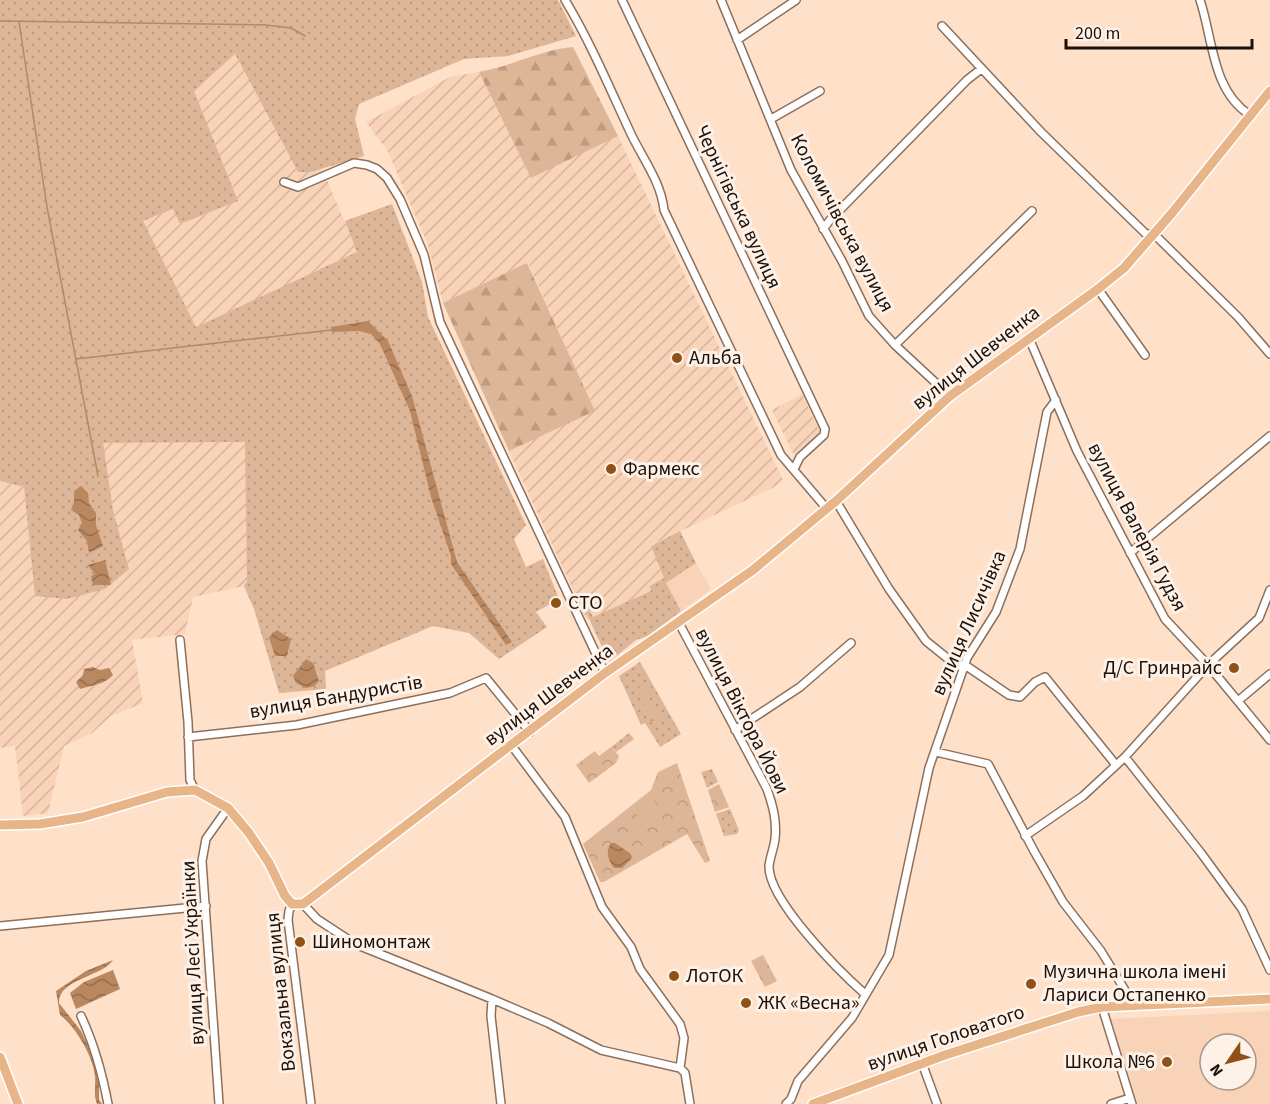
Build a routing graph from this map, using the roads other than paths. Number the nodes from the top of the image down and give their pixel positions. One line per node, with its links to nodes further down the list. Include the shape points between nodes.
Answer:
1 (565, 0): 25 (street, via 662,194 664,210 781,455)
2 (622, 0): 25 (street, Чернігівська вулиця, via 825,429)
3 (721, 0): 7 (street, Коломичівська вулиця)
4 (796, 0): 7 (street)
5 (1200, 0): 11 (street, via 1217,70 1232,98)
6 (942, 26): 8 (street)
7 (737, 40): 12 (street, Коломичівська вулиця)
8 (981, 69): 15 (street); 16 (street, via 1146,234)
9 (820, 91): 12 (street)
10 (1270, 91): 11 (main road, вулиця Шевченка)
11 (1250, 116): 16 (main road, вулиця Шевченка)
12 (771, 119): 15 (street, Коломичівська вулиця, via 791,170)
13 (284, 182): 35 (street, via 298,188 354,163 377,169 387,178 424,255 440,322)
14 (1032, 211): 19 (street, Коломичівська вулиця)
15 (823, 229): 19 (street, Коломичівська вулиця, via 869,316)
16 (1154, 234): 17 (main road, вулиця Шевченка, via 1124,268); 20 (street)
17 (1098, 289): 18 (main road, вулиця Шевченка); 21 (street)
18 (1029, 338): 22 (main road, вулиця Шевченка); 23 (street, вулиця Валерія Гудзя)
19 (895, 345): 22 (street)
20 (1268, 348)
21 (1145, 355)
22 (950, 396): 26 (main road, вулиця Шевченка)
23 (1056, 400): 28 (street, вулиця Валерія Гудзя, via 1077,452); 33 (street, вулиця Лисичівка, via 1047,412 1020,549 996,612)
24 (1270, 436): 28 (street)
25 (794, 469): 27 (street)
26 (836, 501): 27 (main road, вулиця Шевченка); 33 (street, via 889,589 926,641 957,666)
27 (827, 509): 30 (main road, вулиця Шевченка, via 753,570)
28 (1130, 553): 34 (street, вулиця Валерія Гудзя, via 1166,619)
29 (1270, 590): 34 (street, via 1259,618)
30 (678, 623): 35 (main road, вулиця Шевченка); 38 (street, вулиця Віктора Йови)
31 (180, 640): 41 (street)
32 (851, 643): 38 (street, via 800,687)
33 (965, 665): 44 (street, вулиця Лисичівка); 46 (street, via 1009,695 1020,698 1045,677)
34 (1208, 665): 37 (street, вулиця Валерія Гудзя); 45 (street)
35 (605, 673): 39 (main road, вулиця Шевченка)
36 (1270, 674): 37 (street)
37 (1238, 701): 40 (street, вулиця Валерія Гудзя)
38 (735, 729): 56 (street, вулиця Віктора Йови, via 776,814 771,879 800,926)
39 (530, 732): 41 (street, вулиця Бандуристів, via 486,678 450,693 297,725); 43 (main road, вулиця Шевченка)
40 (1267, 732): 42 (street, вулиця Валерія Гудзя)
41 (188, 737): 47 (street, via 189,780)
42 (1270, 740)
43 (512, 746): 52 (main road, вулиця Шевченка); 64 (street, via 565,817 602,907 680,1024 684,1038)
44 (936, 752): 50 (street, via 988,764); 56 (street, вулиця Лисичівка, via 929,768 889,955)
45 (1125, 757): 46 (street); 55 (street, via 1242,909)
46 (1116, 765): 50 (street, via 1083,796)
47 (195, 790): 48 (main road, Вокзальна вулиця); 49 (main road, via 167,792 83,817)
48 (228, 808): 51 (main road, Вокзальна вулиця, via 264,856); 53 (street, вулиця Лесі Українки, via 206,839 202,861)
49 (0, 825)
50 (1026, 836): 59 (street, via 1063,902 1101,951)
51 (292, 904): 52 (main road); 69 (street, Вокзальна вулиця, via 288,920)
52 (303, 904): 57 (street, via 317,919 354,944)
53 (207, 906): 54 (street); 68 (street, вулиця Лесі Українки)
54 (0, 926)
55 (1270, 970)
56 (865, 994): 72 (street, вулиця Лисичівка, via 852,1018 798,1081)
57 (492, 999): 64 (street, via 601,1050); 70 (street)
58 (1270, 999): 59 (main road, вулиця Головатого)
59 (1134, 1005): 60 (main road, вулиця Головатого)
60 (1102, 1006): 63 (main road, вулиця Головатого); 65 (street)
61 (81, 1016): 67 (street, via 102,1071)
62 (0, 1056): 66 (main road)
63 (922, 1063): 73 (main road, вулиця Головатого); 74 (street)
64 (680, 1068): 71 (street, via 685,1073)
65 (1131, 1101): 75 (street)
66 (18, 1104)
67 (108, 1104)
68 (219, 1104)
69 (311, 1104)
70 (501, 1104)
71 (690, 1104)
72 (786, 1104)
73 (813, 1104)
74 (937, 1104)
75 (1111, 1104)

